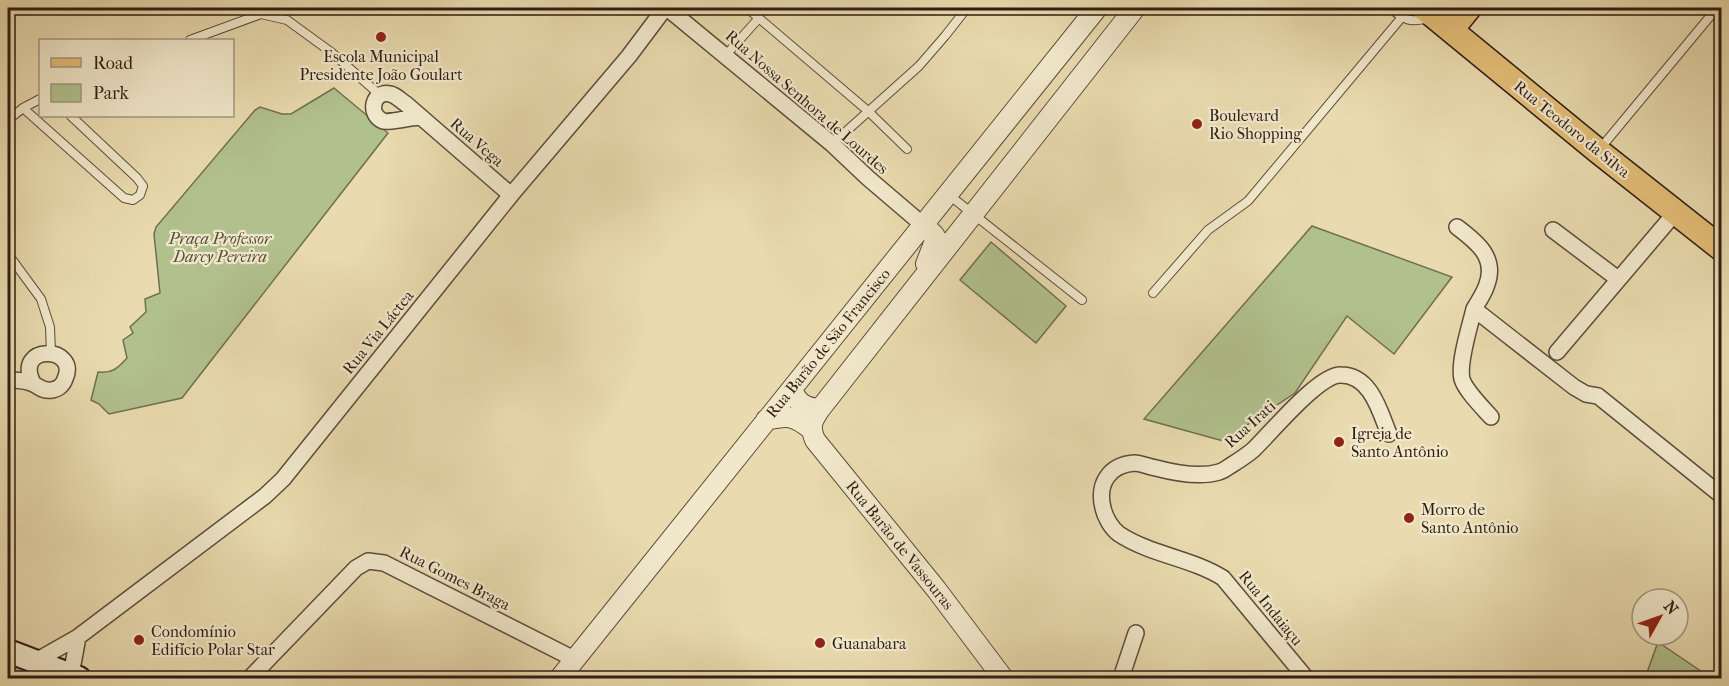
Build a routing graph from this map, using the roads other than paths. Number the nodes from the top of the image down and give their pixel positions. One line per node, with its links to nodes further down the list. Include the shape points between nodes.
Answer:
1 (666, 8): 12 (street, Rua Nossa Senhora de Lourdes); 24 (street, Rua Via Láctea)
2 (747, 8): 9 (lane)
3 (967, 8): 16 (lane, via 919,66)
4 (1097, 8): 23 (street, Rua Barão de São Francisco)
5 (1135, 8): 26 (street, Rua Barão de São Francisco)
6 (1390, 8): 10 (lane)
7 (1469, 8): 10 (main road)
8 (1717, 8): 22 (lane)
9 (759, 18): 12 (lane); 16 (lane)
10 (1428, 18): 22 (main road, Rua Teodoro da Silva); 34 (lane, via 1248,201 1208,230)
11 (193, 39): 13 (lane, via 261,14 287,20)
12 (726, 56): 20 (street, Rua Nossa Senhora de Lourdes)
13 (380, 95): 18 (street, Rua Vega, via 393,94); 18 (street, via 373,108 382,121)
14 (39, 100): 15 (lane)
15 (23, 108): 17 (lane, via 124,198 133,200 140,195 142,186 137,178); 19 (lane)
16 (868, 111): 20 (lane); 21 (lane)
17 (72, 117)
18 (421, 117): 24 (street, Rua Vega)
19 (8, 120)
20 (832, 144): 27 (street, Rua Nossa Senhora de Lourdes)
21 (907, 149)
22 (1598, 151): 25 (main road, Rua Teodoro da Silva)
23 (948, 194): 26 (lane); 27 (street, Rua Barão de São Francisco)
24 (511, 195): 51 (street, Rua Via Láctea, via 283,479)
25 (1675, 213): 30 (main road, Rua Teodoro da Silva); 33 (street)
26 (973, 214): 32 (street, Rua Barão de São Francisco); 35 (lane)
27 (923, 225): 32 (street, via 936,238); 42 (street, Rua Barão de São Francisco)
28 (1457, 227): 36 (street, via 1478,243 1489,267 1487,284)
29 (1552, 230): 33 (street)
30 (1722, 249)
31 (8, 254): 38 (lane, via 41,298 50,327)
32 (923, 279): 43 (street, Rua Barão de São Francisco)
33 (1618, 279): 37 (street)
34 (1153, 293)
35 (1082, 300)
36 (1474, 309): 44 (street, via 1462,378); 48 (street, via 1574,387 1598,396)
37 (1557, 352)
38 (51, 353): 39 (street, via 43,353); 41 (street, via 58,355 67,367 64,382 45,391)
39 (32, 362): 40 (street); 41 (street, via 29,369)
40 (8, 378): 41 (street)
41 (33, 383)
42 (792, 389): 43 (street, via 801,404); 45 (street, Rua Barão de São Francisco)
43 (820, 409): 46 (street)
44 (1491, 417)
45 (766, 420): 46 (street, via 790,416); 53 (street, Rua Barão de São Francisco)
46 (811, 429): 58 (street, Rua Barão de Vassouras, via 815,440)
47 (1389, 434): 49 (street, Rua Irati, via 1366,387 1355,377 1331,376 1251,452 1219,472 1178,473 1136,463 1117,467 1106,478 1101,495)
48 (1722, 496)
49 (1108, 521): 60 (street, Rua Indaiaçu, via 1117,533 1138,544 1208,568 1223,578)
50 (1136, 633): 59 (street)
51 (78, 637): 54 (street, Rua Via Láctea); 55 (street)
52 (8, 651): 54 (main road)
53 (576, 660): 56 (street, Rua Gomes Braga, via 384,563 368,561 356,568); 57 (street, Rua Barão de São Francisco)
54 (34, 662): 55 (main road)
55 (75, 677)
56 (250, 678)
57 (560, 678)
58 (1004, 678)
59 (1121, 678)
60 (1306, 678)

